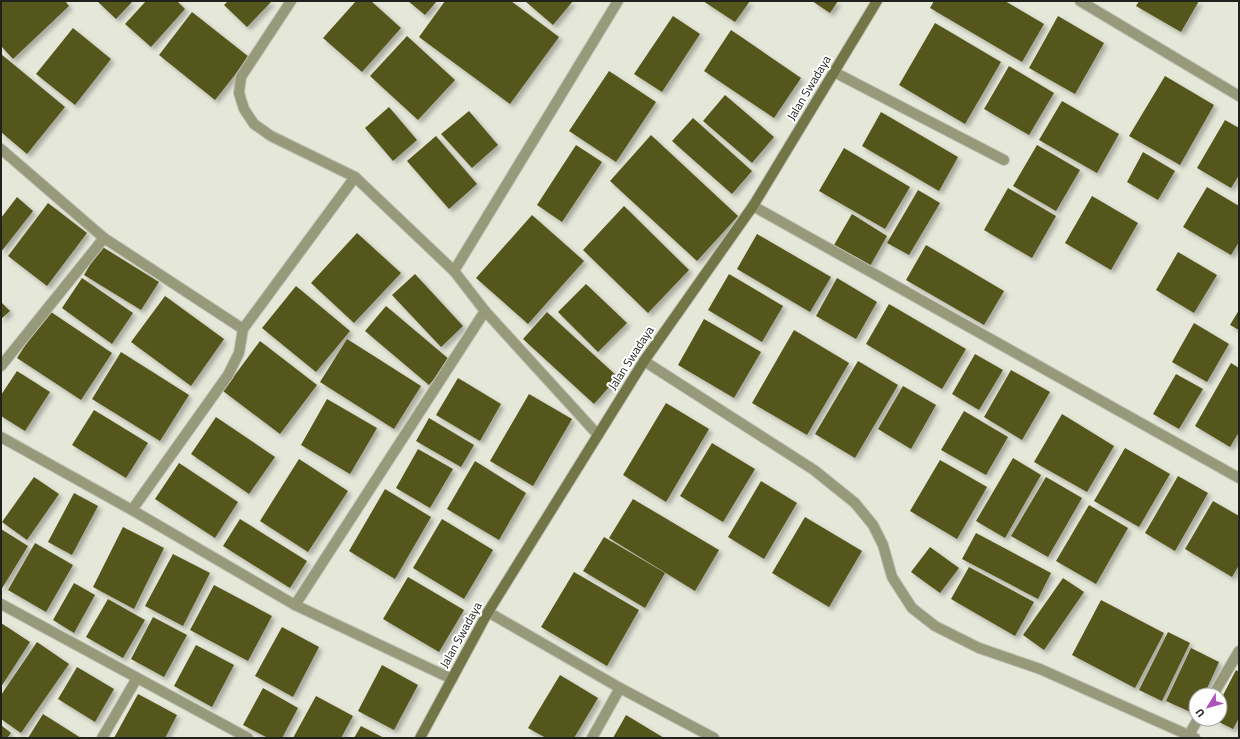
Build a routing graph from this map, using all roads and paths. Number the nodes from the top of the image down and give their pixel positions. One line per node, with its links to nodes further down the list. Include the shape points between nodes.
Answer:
1 (291, 1): 9 (street, via 241,77 239,93 244,109 254,124 271,136)
2 (618, 1): 12 (street)
3 (877, 1): 5 (street, Jalan Swadaya)
4 (1080, 1): 6 (street)
5 (834, 72): 8 (street); 10 (street, Jalan Swadaya)
6 (1239, 96)
7 (1, 149): 11 (street)
8 (1004, 160)
9 (354, 177): 12 (street); 14 (street)
10 (753, 206): 15 (street, Jalan Swadaya); 19 (street)
11 (104, 238): 14 (street); 16 (street)
12 (454, 271): 13 (street)
13 (485, 310): 17 (street); 22 (street)
14 (243, 329): 20 (street, via 239,353 228,375)
15 (644, 360): 17 (street, Jalan Swadaya); 29 (street, via 814,470 855,503 873,524 892,578 912,608 935,626 979,648 1040,669)
16 (1, 366)
17 (598, 435): 23 (street, Jalan Swadaya)
18 (1, 437): 20 (street)
19 (1239, 478)
20 (132, 510): 22 (street)
21 (1, 604): 25 (street)
22 (295, 605): 26 (street)
23 (488, 612): 26 (street, Jalan Swadaya); 28 (street)
24 (1239, 651): 27 (street)
25 (137, 678): 30 (street); 31 (street)
26 (452, 679): 32 (street, Jalan Swadaya)
27 (1218, 687)
28 (620, 688): 33 (street); 34 (street)
29 (1192, 736)
30 (102, 738)
31 (248, 738)
32 (420, 738)
33 (592, 738)
34 (714, 738)

